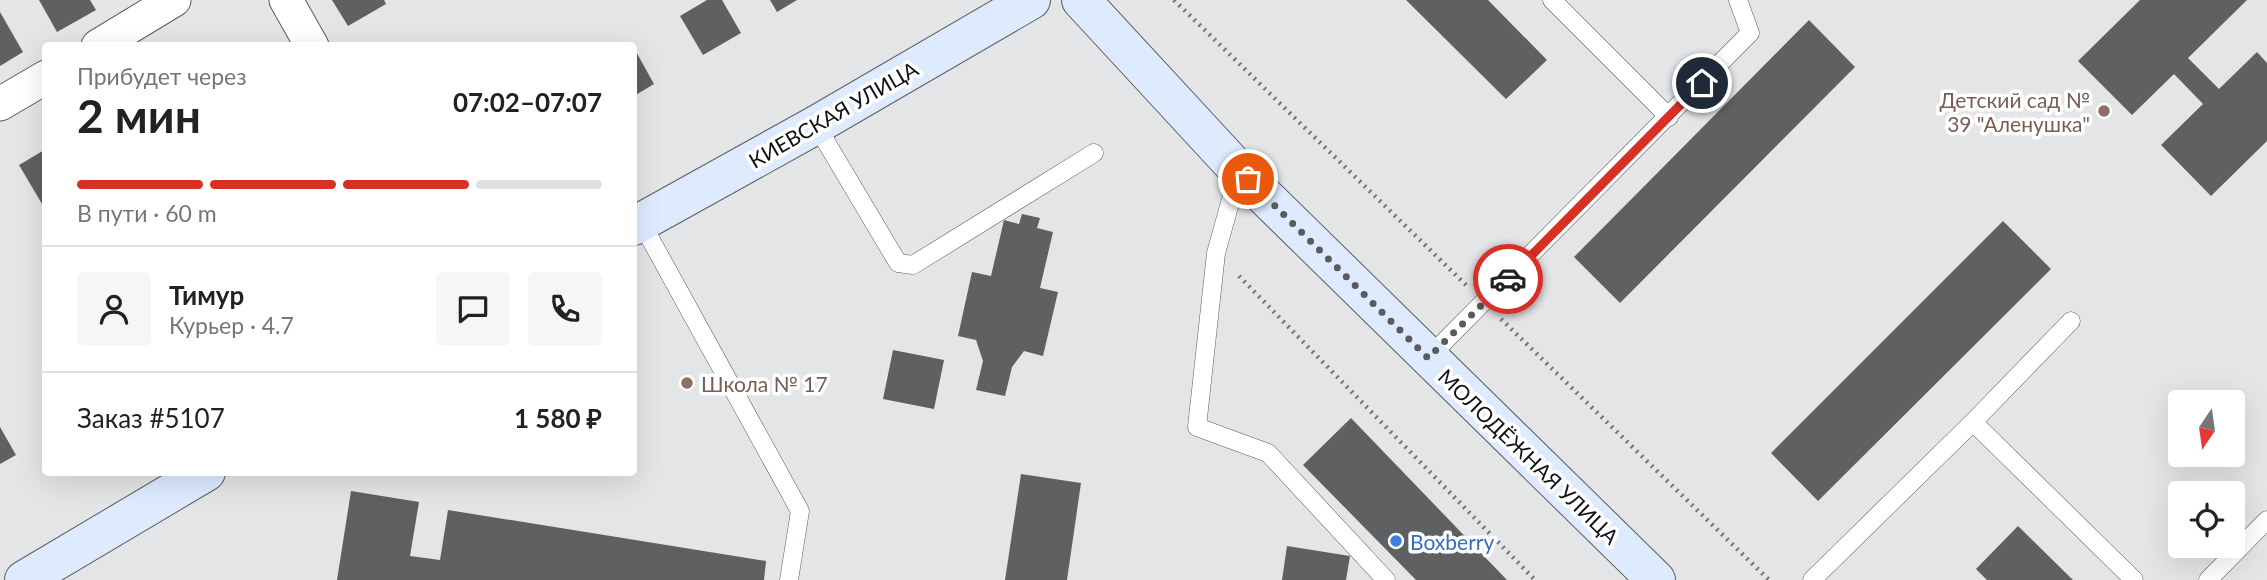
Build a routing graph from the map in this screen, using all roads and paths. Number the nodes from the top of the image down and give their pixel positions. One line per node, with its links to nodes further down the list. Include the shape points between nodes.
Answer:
1 (174, 0): 7 (street)
2 (285, 0): 8 (street)
3 (1031, 0): 12 (street, КИЕВСКАЯ УЛИЦА)
4 (1081, 0): 14 (street, МОЛОДЁЖНАЯ УЛИЦА)
5 (1552, 0): 11 (lane)
6 (1738, 0): 11 (lane, via 1750,33)
7 (105, 42)
8 (310, 42)
9 (42, 79): 10 (street)
10 (0, 104)
11 (1669, 117): 18 (lane)
12 (816, 125): 13 (lane, via 898,263 913,265); 15 (street, КИЕВСКАЯ УЛИЦА)
13 (1094, 153)
14 (1239, 171): 16 (lane); 18 (street, МОЛОДЁЖНАЯ УЛИЦА)
15 (637, 224): 24 (lane, via 800,511)
16 (1216, 253): 22 (lane, via 1197,426 1268,453); 25 (path)
17 (2071, 321): 19 (lane)
18 (1428, 358): 26 (street, МОЛОДЁЖНАЯ УЛИЦА)
19 (1973, 422): 27 (lane); 28 (lane)
20 (199, 476): 23 (street)
21 (2267, 520): 29 (lane)
22 (1381, 578)
23 (24, 580)
24 (789, 580)
25 (1535, 580)
26 (1656, 580)
27 (1812, 580)
28 (2134, 580)
29 (2208, 580)

